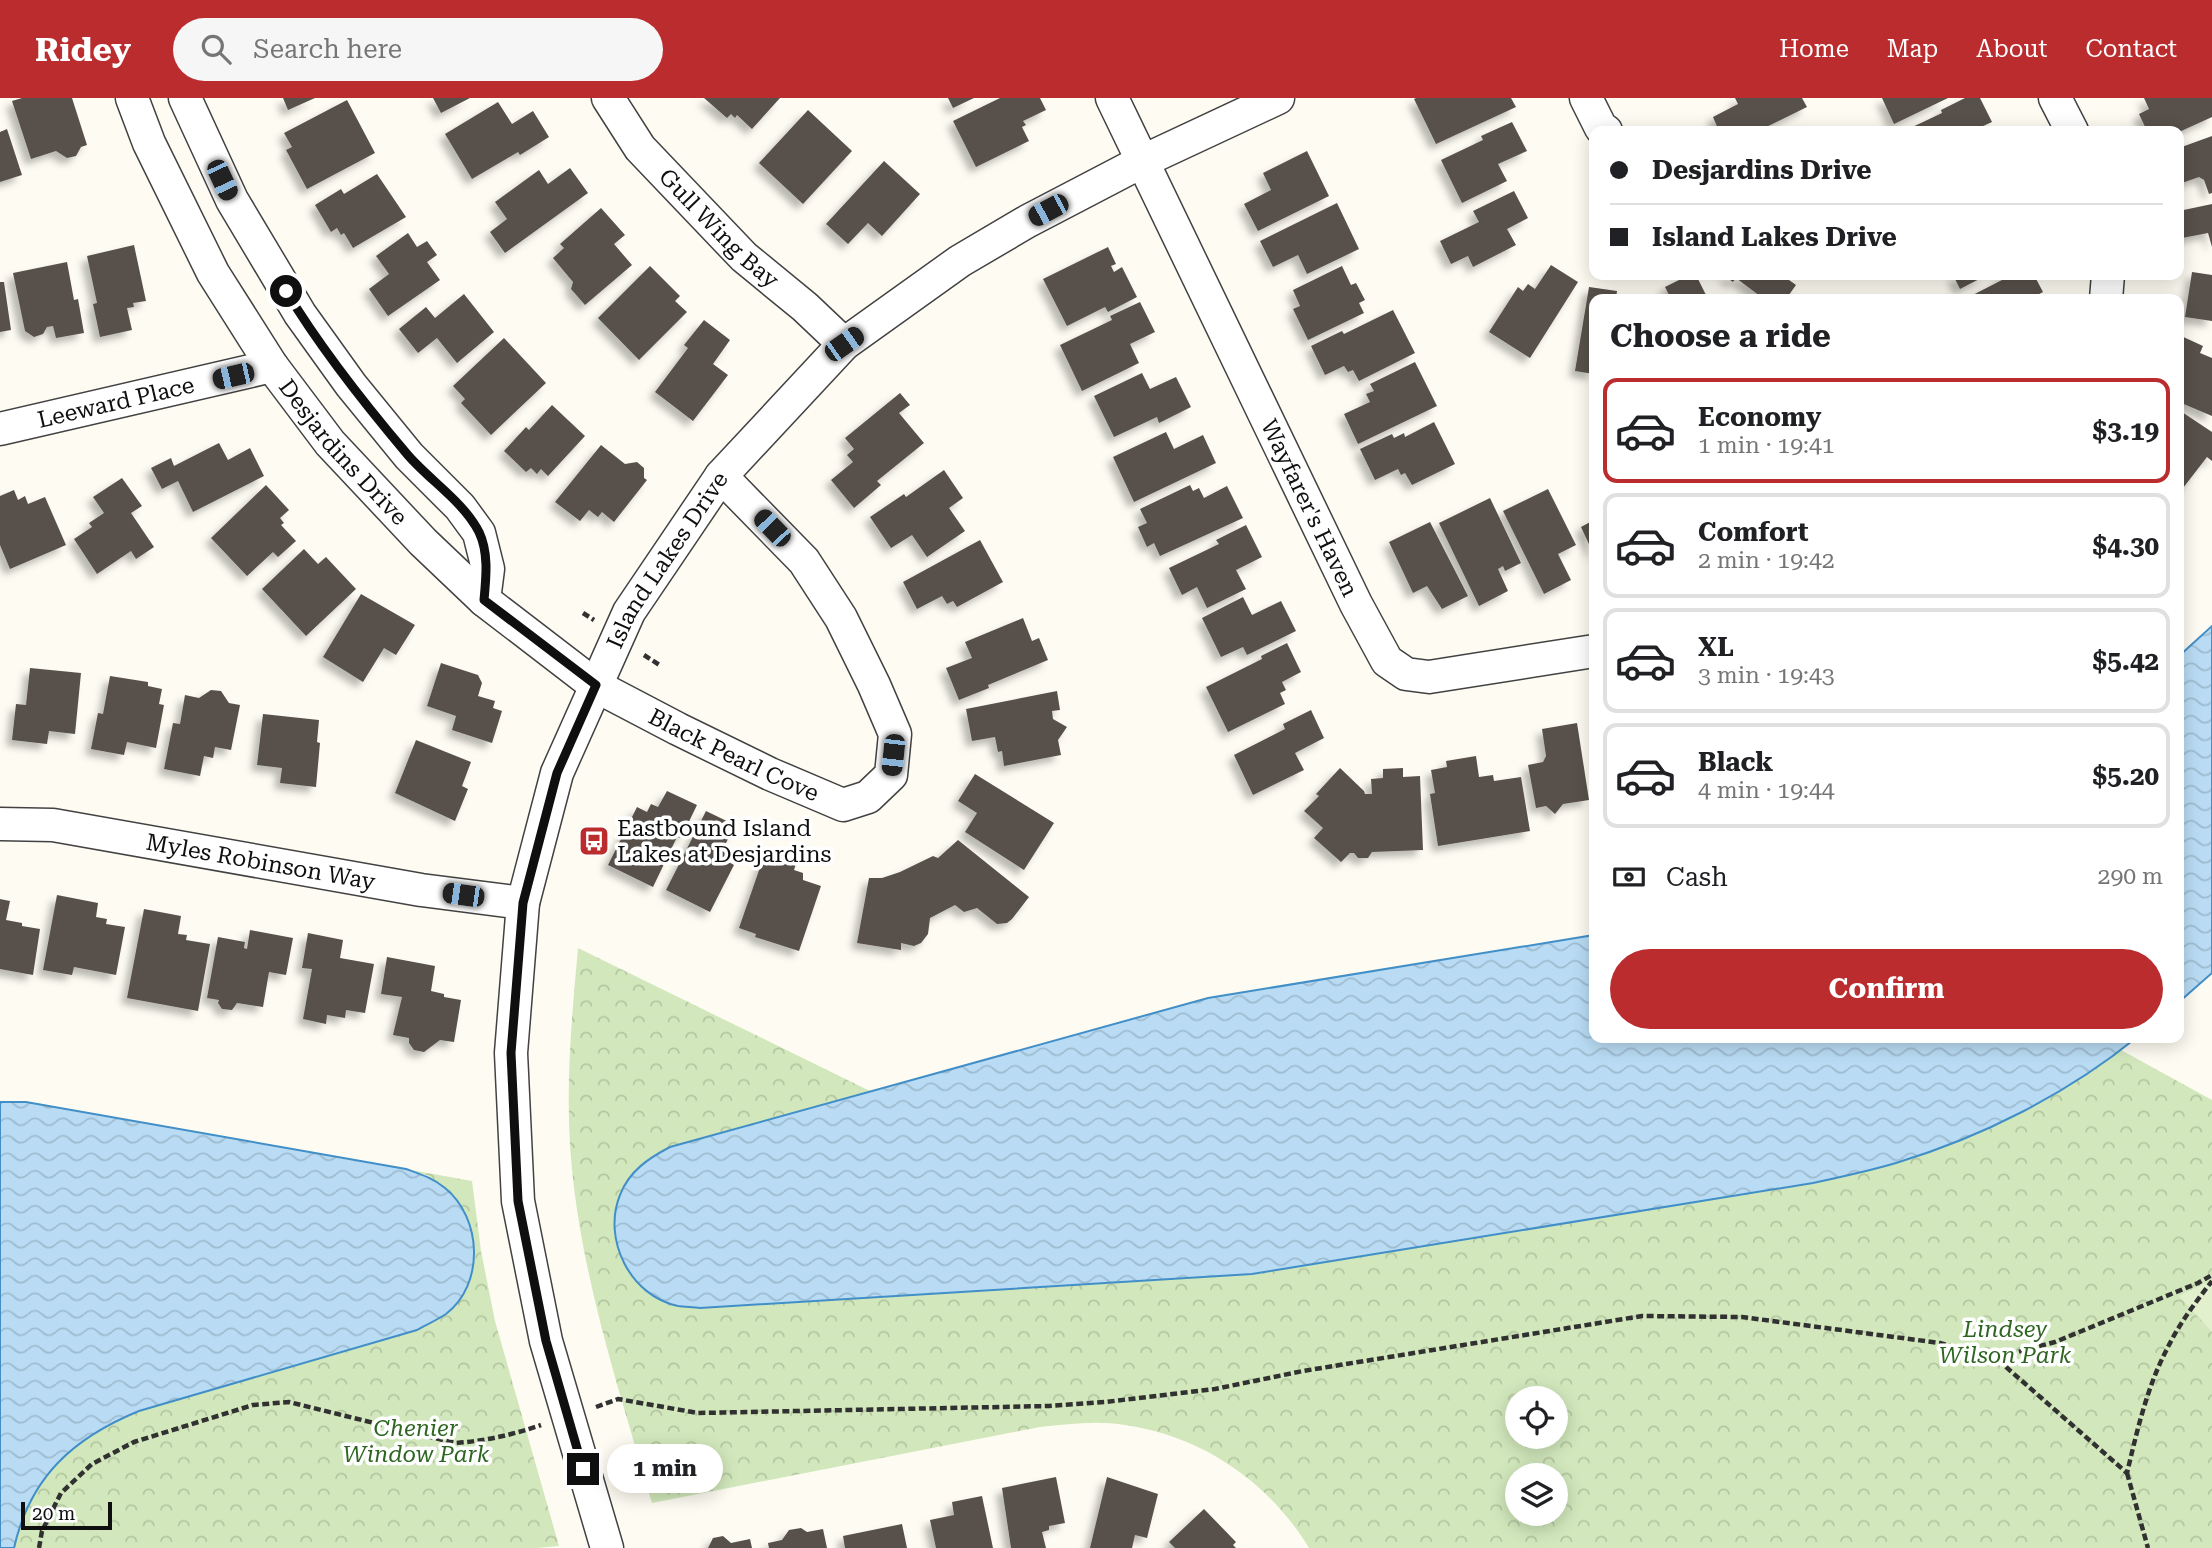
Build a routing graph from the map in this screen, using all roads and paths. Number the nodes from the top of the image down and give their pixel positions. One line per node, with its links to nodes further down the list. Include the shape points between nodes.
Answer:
1 (132, 98): 12 (street, Desjardins Drive, via 213,273)
2 (185, 98): 15 (street, Desjardins Drive, via 232,200 300,314 351,386 479,533 488,569)
3 (608, 98): 11 (street, Gull Wing Bay, via 640,148 744,257)
4 (1112, 98): 10 (street)
5 (1278, 98): 10 (street, Island Lakes Drive)
6 (1586, 98): 8 (street)
7 (2055, 98): 9 (street)
8 (1601, 126)
9 (2069, 126)
10 (1141, 162): 11 (street, Island Lakes Drive, via 960,261); 16 (street, Wayfarer's Haven, via 1387,661 1406,674 1429,677)
11 (844, 344): 14 (street, Island Lakes Drive)
12 (272, 366): 13 (street, Leeward Place); 15 (street, Desjardins Drive, via 330,443)
13 (0, 429)
14 (721, 476): 17 (street, Island Lakes Drive, via 629,612); 17 (street, Black Pearl Cove, via 804,561 841,618 895,734 891,775 868,797 843,805 770,774)
15 (484, 600): 17 (street, Desjardins Drive)
16 (1589, 652)
17 (596, 685): 19 (street, Island Lakes Drive, via 557,773)
18 (0, 824): 19 (street, Myles Robinson Way, via 53,825 421,890)
19 (523, 903): 23 (street, Island Lakes Drive, via 511,1053 518,1201 546,1341)
20 (2212, 1275): 22 (path, via 2055,1342)
21 (2212, 1281): 24 (path, via 2166,1350)
22 (1998, 1360): 23 (path, via 1941,1343 1742,1317 1642,1316 1303,1370 1215,1389 1116,1401 698,1413 618,1399); 24 (path)
23 (568, 1416): 25 (path, via 514,1435 455,1443 289,1402 253,1405 134,1442 92,1464 61,1493 42,1531); 26 (street, Island Lakes Drive)
24 (2127, 1473): 27 (path)
25 (39, 1548)
26 (607, 1548)
27 (2148, 1548)

